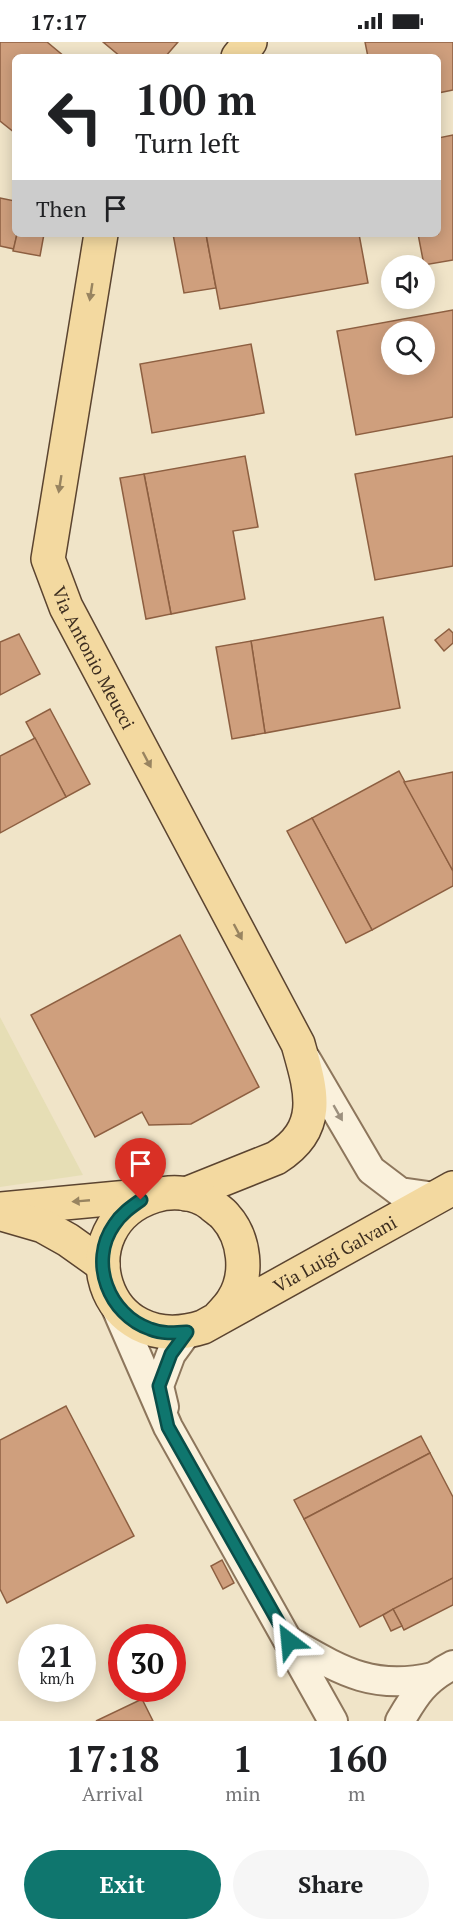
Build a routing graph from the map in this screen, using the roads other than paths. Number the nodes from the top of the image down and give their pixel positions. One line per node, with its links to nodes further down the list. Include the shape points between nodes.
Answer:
1 (250, 42): 2 (main road)
2 (240, 54)
3 (101, 237): 4 (main road, Via Antonio Meucci, one-way to 4, via 48,559 66,607)
4 (298, 1044): 5 (street, Via Antonio Meucci, one-way to 5, via 371,1170 400,1192); 6 (main road, Via Antonio Meucci, via 309,1083 310,1103 307,1125 298,1142 276,1158)
5 (444, 1193): 10 (main road, Via Luigi Galvani)
6 (173, 1194): 7 (main road, one-way to 7); 9 (main road, via 141,1200 112,1227 105,1246); 10 (main road, via 207,1202 225,1216 237,1235 243,1257 241,1280 233,1300)
7 (0, 1209)
8 (0, 1214): 9 (main road, via 43,1226 68,1240)
9 (106, 1279): 11 (main road, via 120,1309 133,1321 168,1334); 12 (street)
10 (218, 1318): 11 (main road)
11 (187, 1332): 12 (street, via 171,1354 159,1386)
12 (168, 1427): 13 (street)
13 (289, 1641): 14 (street, via 368,1679 411,1682); 15 (street)
14 (443, 1671): 16 (street, via 418,1691)
15 (333, 1721)
16 (400, 1721)

